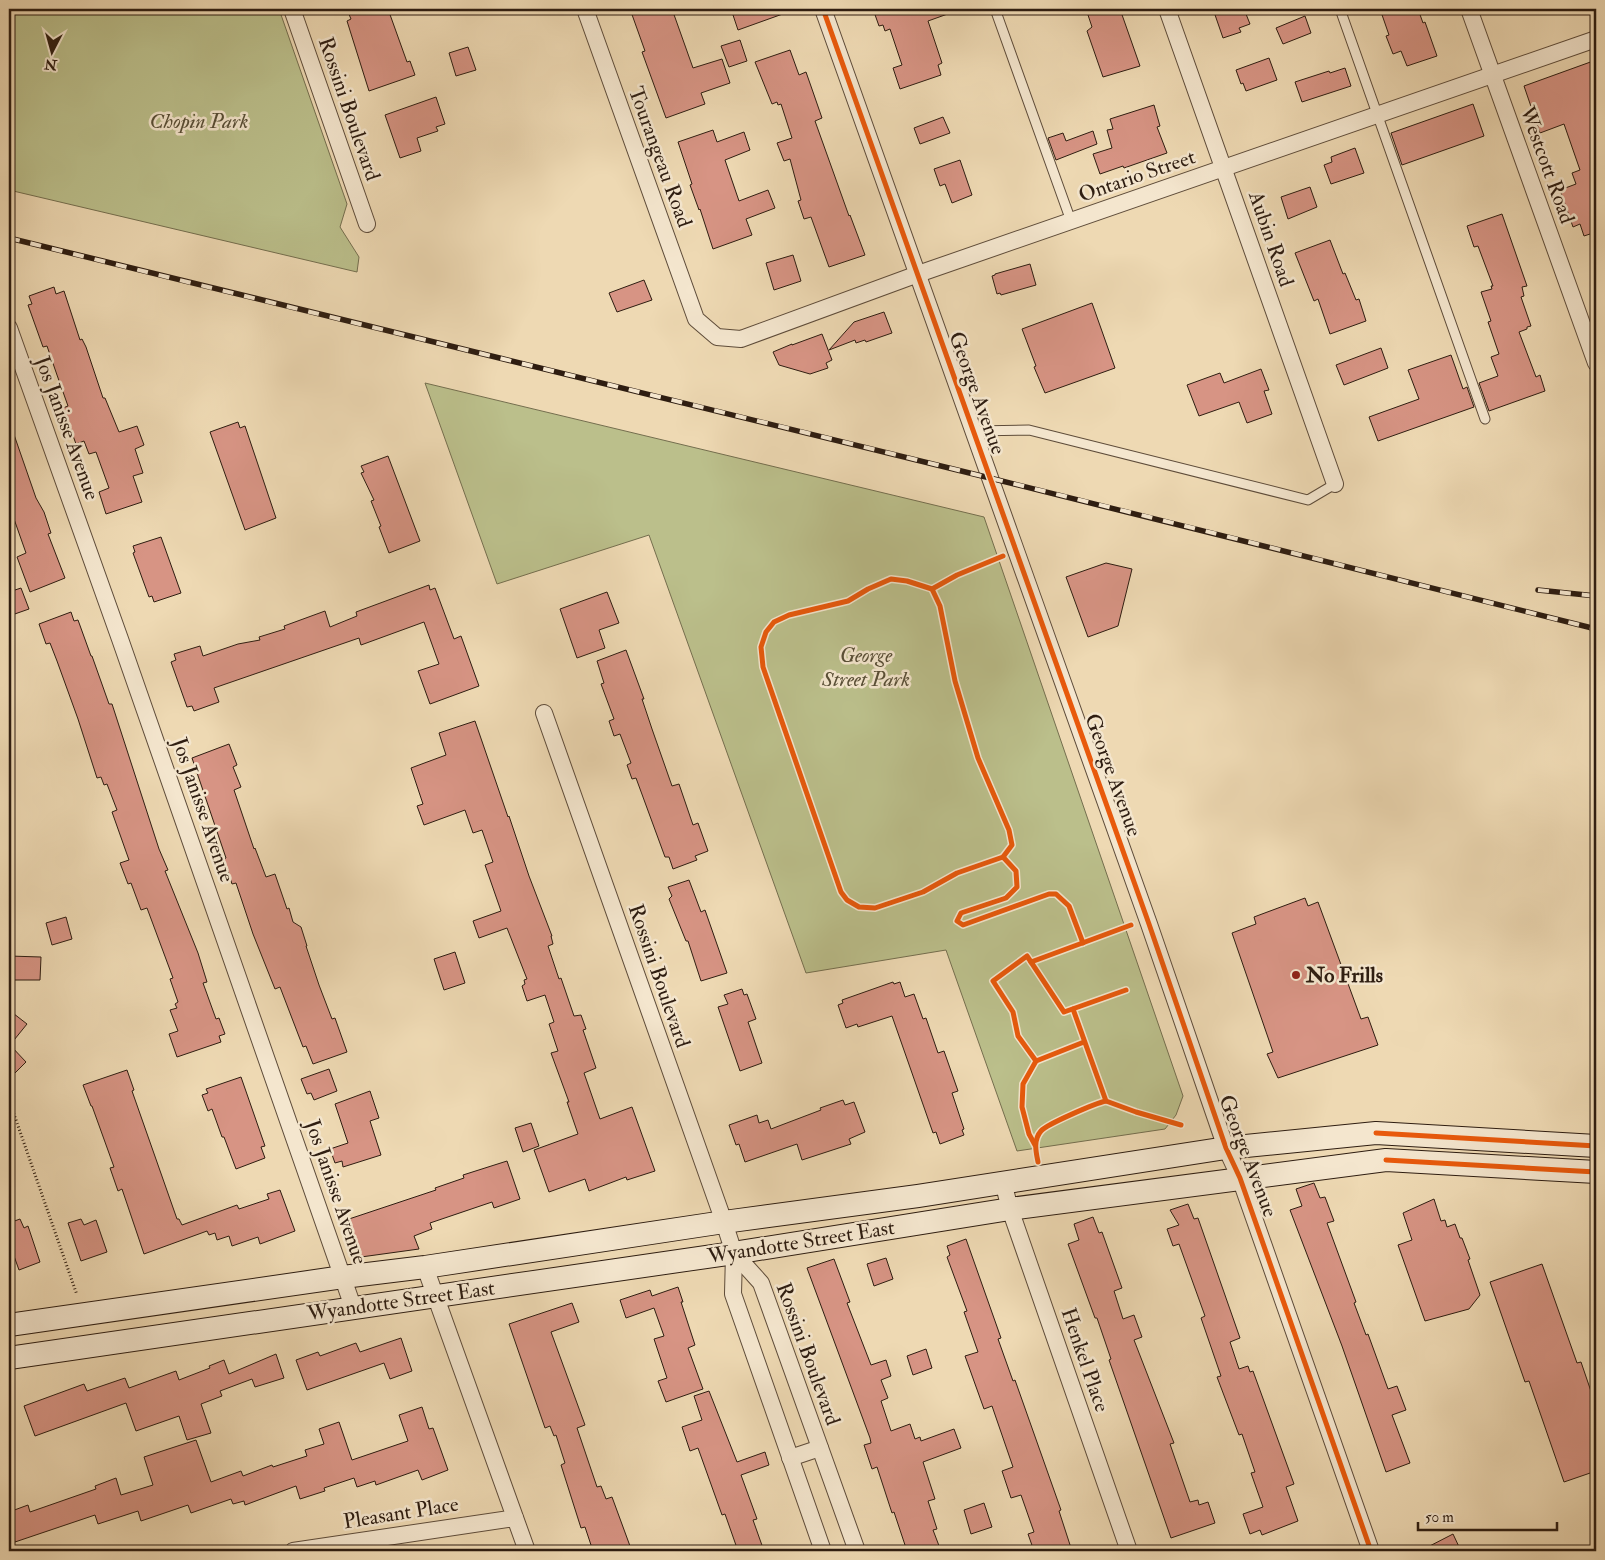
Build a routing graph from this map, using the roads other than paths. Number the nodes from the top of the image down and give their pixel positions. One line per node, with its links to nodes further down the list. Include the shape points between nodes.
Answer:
1 (292, 9): 13 (street, Rossini Boulevard)
2 (585, 9): 15 (street, Tourangeau Road)
3 (824, 9): 14 (street, George Avenue)
4 (995, 9): 12 (lane)
5 (1167, 9): 11 (street, Aubin Road)
6 (1340, 9): 10 (lane)
7 (1469, 9): 9 (street, Westcott Road)
8 (1596, 39): 9 (street, Ontario Street)
9 (1492, 75): 10 (street, Ontario Street); 17 (street, Westcott Road)
10 (1378, 114): 11 (street, Ontario Street); 18 (lane)
11 (1224, 168): 12 (street, Ontario Street); 20 (street, Aubin Road)
12 (1071, 221): 14 (street, Ontario Street)
13 (367, 224)
14 (918, 274): 15 (street, Ontario Street, via 741,338 717,337); 19 (street, George Avenue)
15 (696, 320)
16 (9, 328): 31 (street, Jos Janisse Avenue)
17 (1596, 363)
18 (1485, 419)
19 (973, 431): 20 (lane, via 1029,430 1308,500); 23 (street, George Avenue)
20 (1335, 484)
21 (544, 713): 28 (street, Rossini Boulevard)
22 (1596, 1146): 23 (main road, Wyandotte Street East, via 1376,1133)
23 (1226, 1148): 25 (street, George Avenue); 26 (main road, Wyandotte Street East)
24 (1596, 1172): 25 (main road, Wyandotte Street East, via 1386,1160)
25 (1240, 1178): 27 (main road, Wyandotte Street East); 44 (street, George Avenue)
26 (1002, 1182): 27 (street, Henkel Place); 28 (main road, Wyandotte Street East)
27 (1010, 1210): 29 (main road, Wyandotte Street East); 43 (street, Henkel Place)
28 (724, 1222): 29 (street, Rossini Boulevard); 30 (main road, Wyandotte Street East)
29 (734, 1253): 32 (main road, Wyandotte Street East); 36 (street, Rossini Boulevard, via 761,1283); 37 (street, Rossini Boulevard, via 732,1294)
30 (425, 1267): 31 (main road, Wyandotte Street East); 32 (street)
31 (343, 1277): 33 (street, Jos Janisse Avenue); 34 (main road, Wyandotte Street East)
32 (434, 1296): 33 (main road, Wyandotte Street East); 38 (street)
33 (353, 1307): 35 (main road, Wyandotte Street East)
34 (11, 1322)
35 (9, 1358)
36 (820, 1448): 37 (street, Rossini Boulevard); 42 (street, Rossini Boulevard)
37 (790, 1458): 41 (street, Rossini Boulevard)
38 (515, 1518): 39 (street, Pleasant Place); 40 (street)
39 (293, 1551)
40 (527, 1551)
41 (824, 1551)
42 (857, 1551)
43 (1129, 1551)
44 (1371, 1551)

